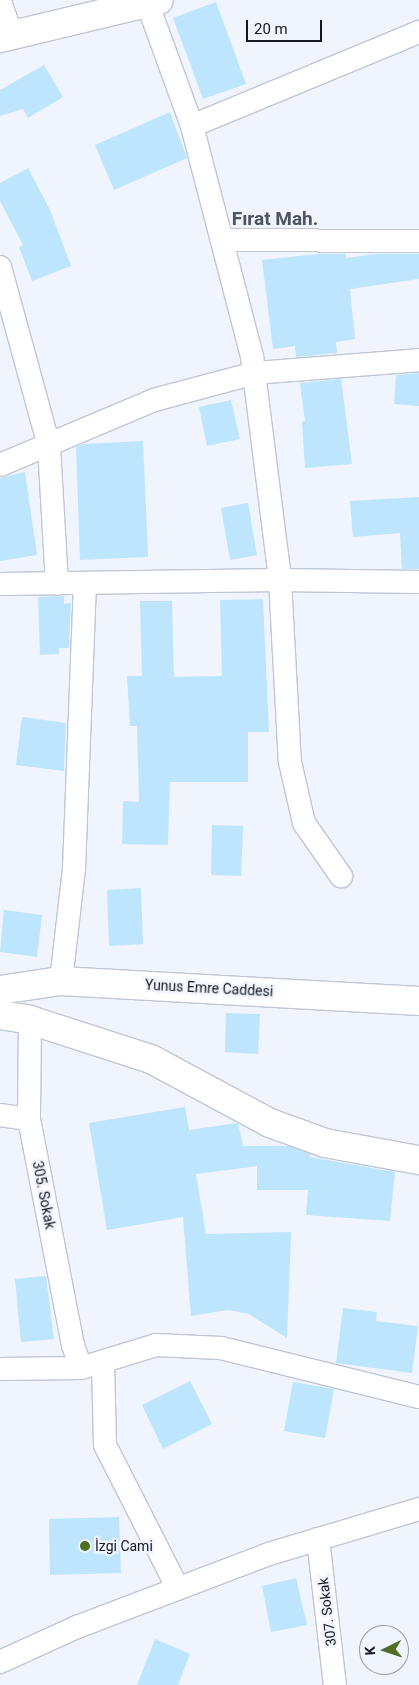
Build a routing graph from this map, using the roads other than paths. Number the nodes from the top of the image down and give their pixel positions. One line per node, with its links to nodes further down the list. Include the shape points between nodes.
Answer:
1 (0, 2): 4 (street)
2 (154, 2): 4 (street); 5 (street)
3 (419, 32): 5 (street)
4 (7, 38)
5 (192, 126): 6 (street)
6 (222, 240): 7 (street); 10 (street)
7 (419, 241)
8 (0, 267): 11 (street)
9 (419, 360): 10 (street)
10 (255, 373): 11 (street, via 154,400); 13 (street)
11 (49, 446): 12 (street); 16 (street)
12 (0, 465)
13 (280, 580): 14 (street); 17 (street); 18 (street, via 290,762 304,823)
14 (419, 582)
15 (0, 584): 16 (street)
16 (57, 584): 17 (street)
17 (85, 584): 19 (street, via 74,869)
18 (341, 876)
19 (61, 981): 20 (street, Yunus Emre Caddesi); 21 (street, Yunus Emre Caddesi)
20 (0, 990)
21 (419, 1001)
22 (0, 1015): 23 (street)
23 (30, 1020): 25 (street, 305. Sokak); 26 (street, via 151,1059 270,1123 326,1143)
24 (0, 1115): 25 (street)
25 (29, 1118): 28 (street, 305. Sokak, via 73,1345)
26 (419, 1160)
27 (103, 1362): 28 (street); 30 (street, via 156,1345 221,1348); 33 (street, via 105,1445)
28 (81, 1368): 29 (street)
29 (0, 1369)
30 (419, 1397)
31 (419, 1509): 32 (street)
32 (318, 1539): 33 (street); 35 (street, 307. Sokak)
33 (178, 1589): 34 (street, via 77,1627)
34 (0, 1662)
35 (335, 1685)

